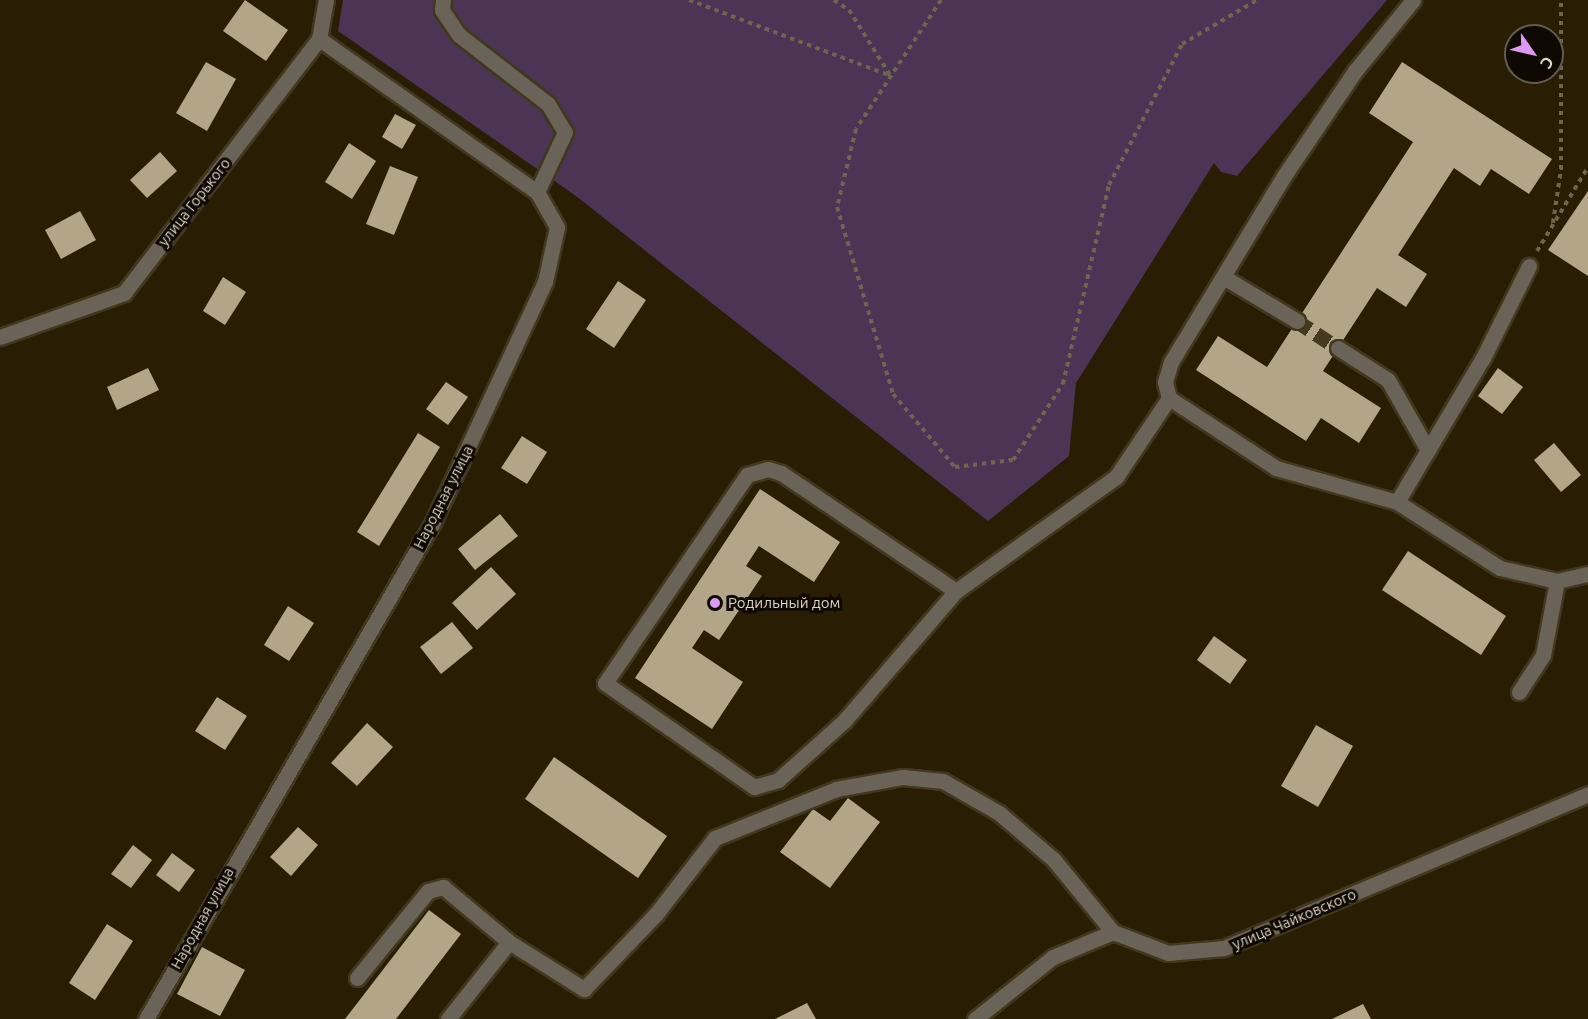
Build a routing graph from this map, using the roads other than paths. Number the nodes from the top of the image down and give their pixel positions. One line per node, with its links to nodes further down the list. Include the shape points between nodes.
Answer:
1 (326, 0): 4 (street, улица Горького)
2 (443, 0): 5 (street, via 442,10 459,35 548,104 565,132)
3 (1413, 0): 7 (street, via 1355,71 1284,176)
4 (319, 39): 5 (street, Народная улица); 9 (street, улица Горького, via 124,293)
5 (537, 192): 22 (street, Народная улица, via 557,227 545,282 489,406 432,524)
6 (1529, 266): 12 (street)
7 (1225, 278): 8 (street); 11 (street, via 1171,362 1165,382)
8 (1297, 321)
9 (0, 337)
10 (1338, 348): 12 (street, via 1388,380)
11 (1169, 398): 13 (street, via 1276,468); 16 (street, via 1116,477)
12 (1428, 450): 13 (street)
13 (1397, 502): 15 (street, via 1500,568)
14 (1588, 574): 15 (street)
15 (1557, 581): 17 (street, via 1543,655)
16 (957, 591): 16 (street, via 845,720 778,780 754,787 605,683 747,475 768,469 781,473)
17 (1519, 692)
18 (1588, 794): 19 (street, улица Чайковского, via 1224,948 1168,953)
19 (1113, 932): 20 (street, via 1054,860 999,813 943,781 903,777 836,789 715,838 656,914 584,989); 24 (street, via 1053,957)
20 (509, 942): 21 (street, via 443,887 428,891); 23 (street)
21 (357, 978)
22 (146, 1019)
23 (448, 1019)
24 (975, 1019)

